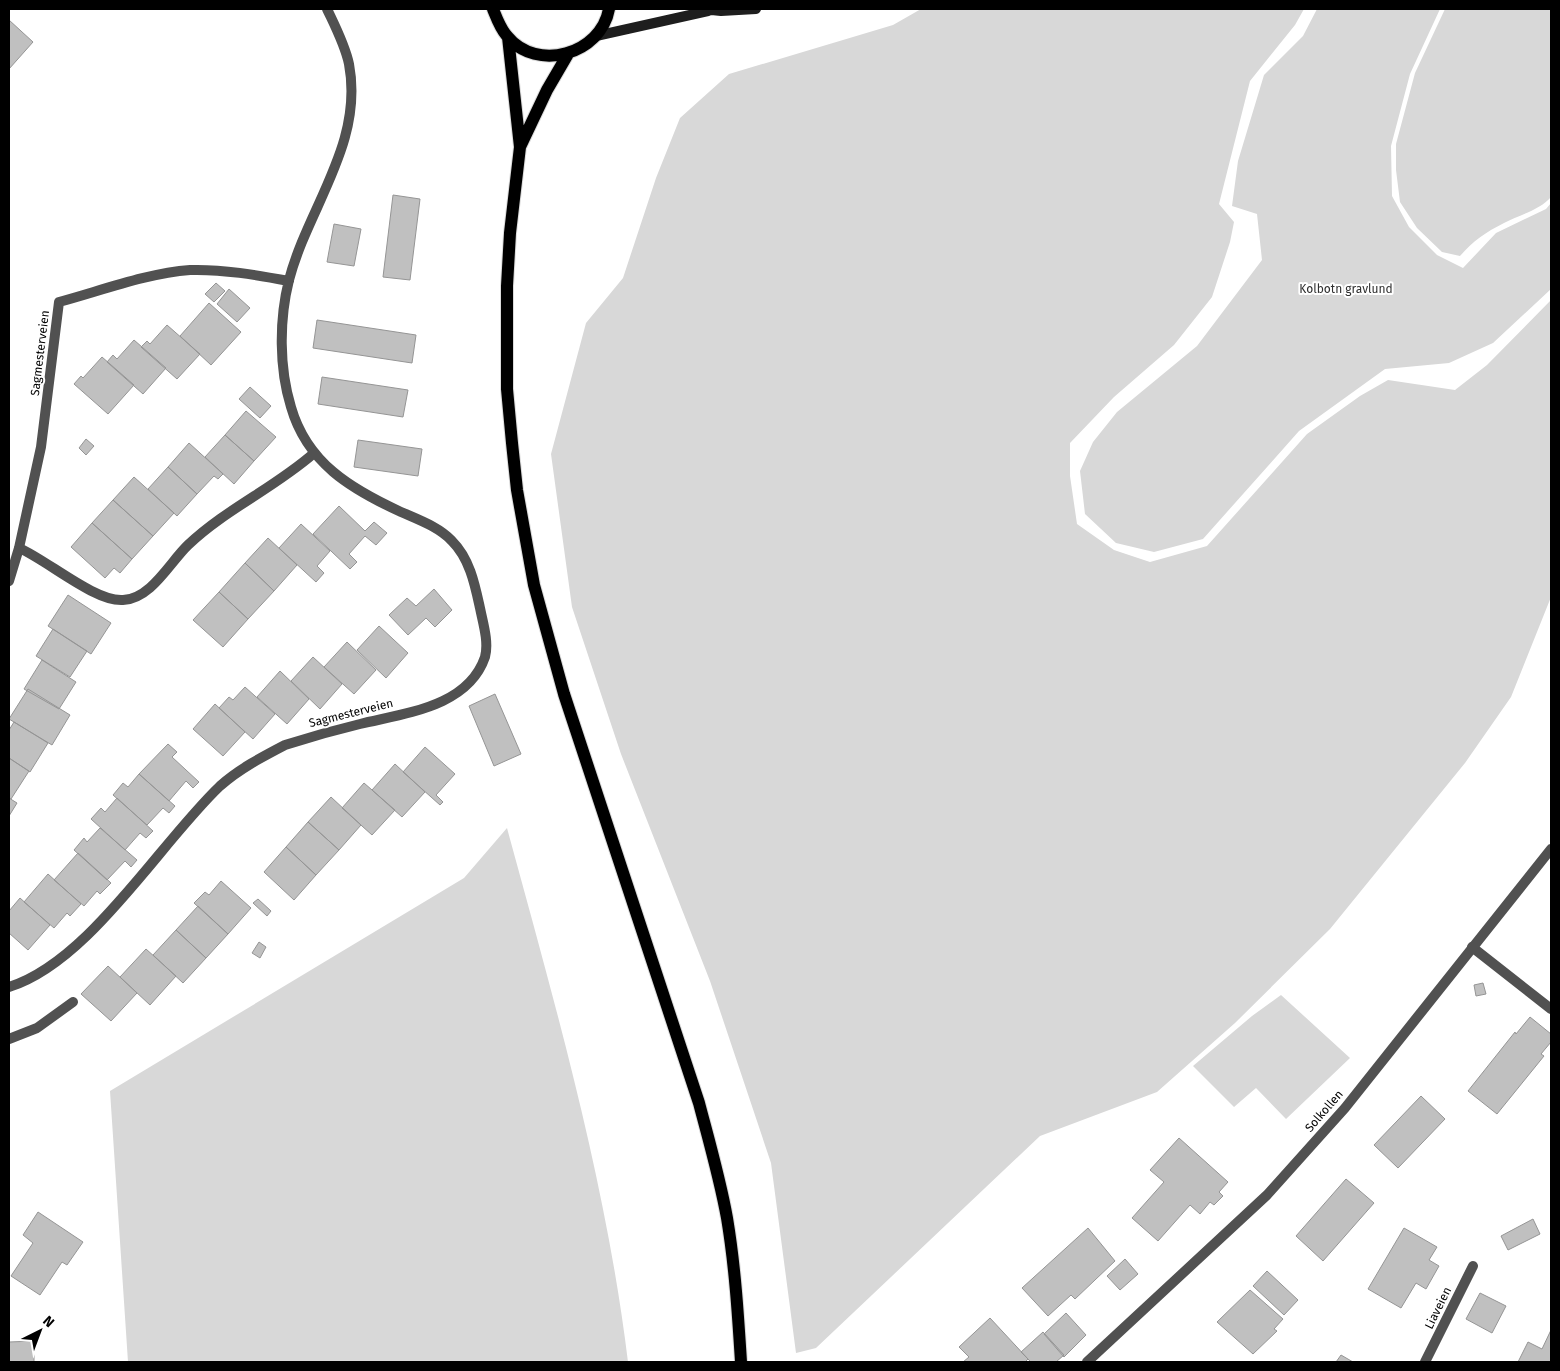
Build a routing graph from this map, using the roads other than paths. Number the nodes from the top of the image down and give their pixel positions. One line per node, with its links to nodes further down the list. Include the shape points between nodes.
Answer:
1 (327, 9): 10 (street, Sagmesterveien, via 349,64 349,120 342,149)
2 (493, 9): 7 (main road)
3 (609, 9): 6 (main road)
4 (756, 9): 5 (street)
5 (705, 10): 6 (street)
6 (596, 36): 8 (main road)
7 (508, 37): 8 (main road, via 518,46 542,55); 9 (main road)
8 (568, 54): 9 (main road)
9 (520, 147): 21 (main road, via 510,233 506,336 512,443 525,539 534,585 562,685 699,1103 726,1216 734,1267)
10 (289, 281): 11 (street, Sagmesterveien, via 284,312 284,380 291,409); 12 (street, Sagmesterveien, via 190,270 146,278 59,302 42,447)
11 (313, 454): 12 (street, via 277,483 204,531 145,591 131,599 100,594); 16 (street, Sagmesterveien, via 350,487 428,524 454,542 464,556 476,585 484,627 486,654 476,675 455,694 433,705 308,737 284,745 246,766 205,802 86,935 46,969)
12 (19, 548): 13 (street, Sagmesterveien)
13 (9, 581)
14 (1551, 849): 15 (street, Solkollen)
15 (1472, 947): 18 (street); 22 (street, Solkollen, via 1345,1108 1272,1189)
16 (9, 987)
17 (73, 1002): 19 (street, via 37,1028)
18 (1551, 1009)
19 (9, 1039)
20 (1473, 1266): 23 (street, Liaveien)
21 (741, 1362)
22 (1087, 1362)
23 (1425, 1362)

